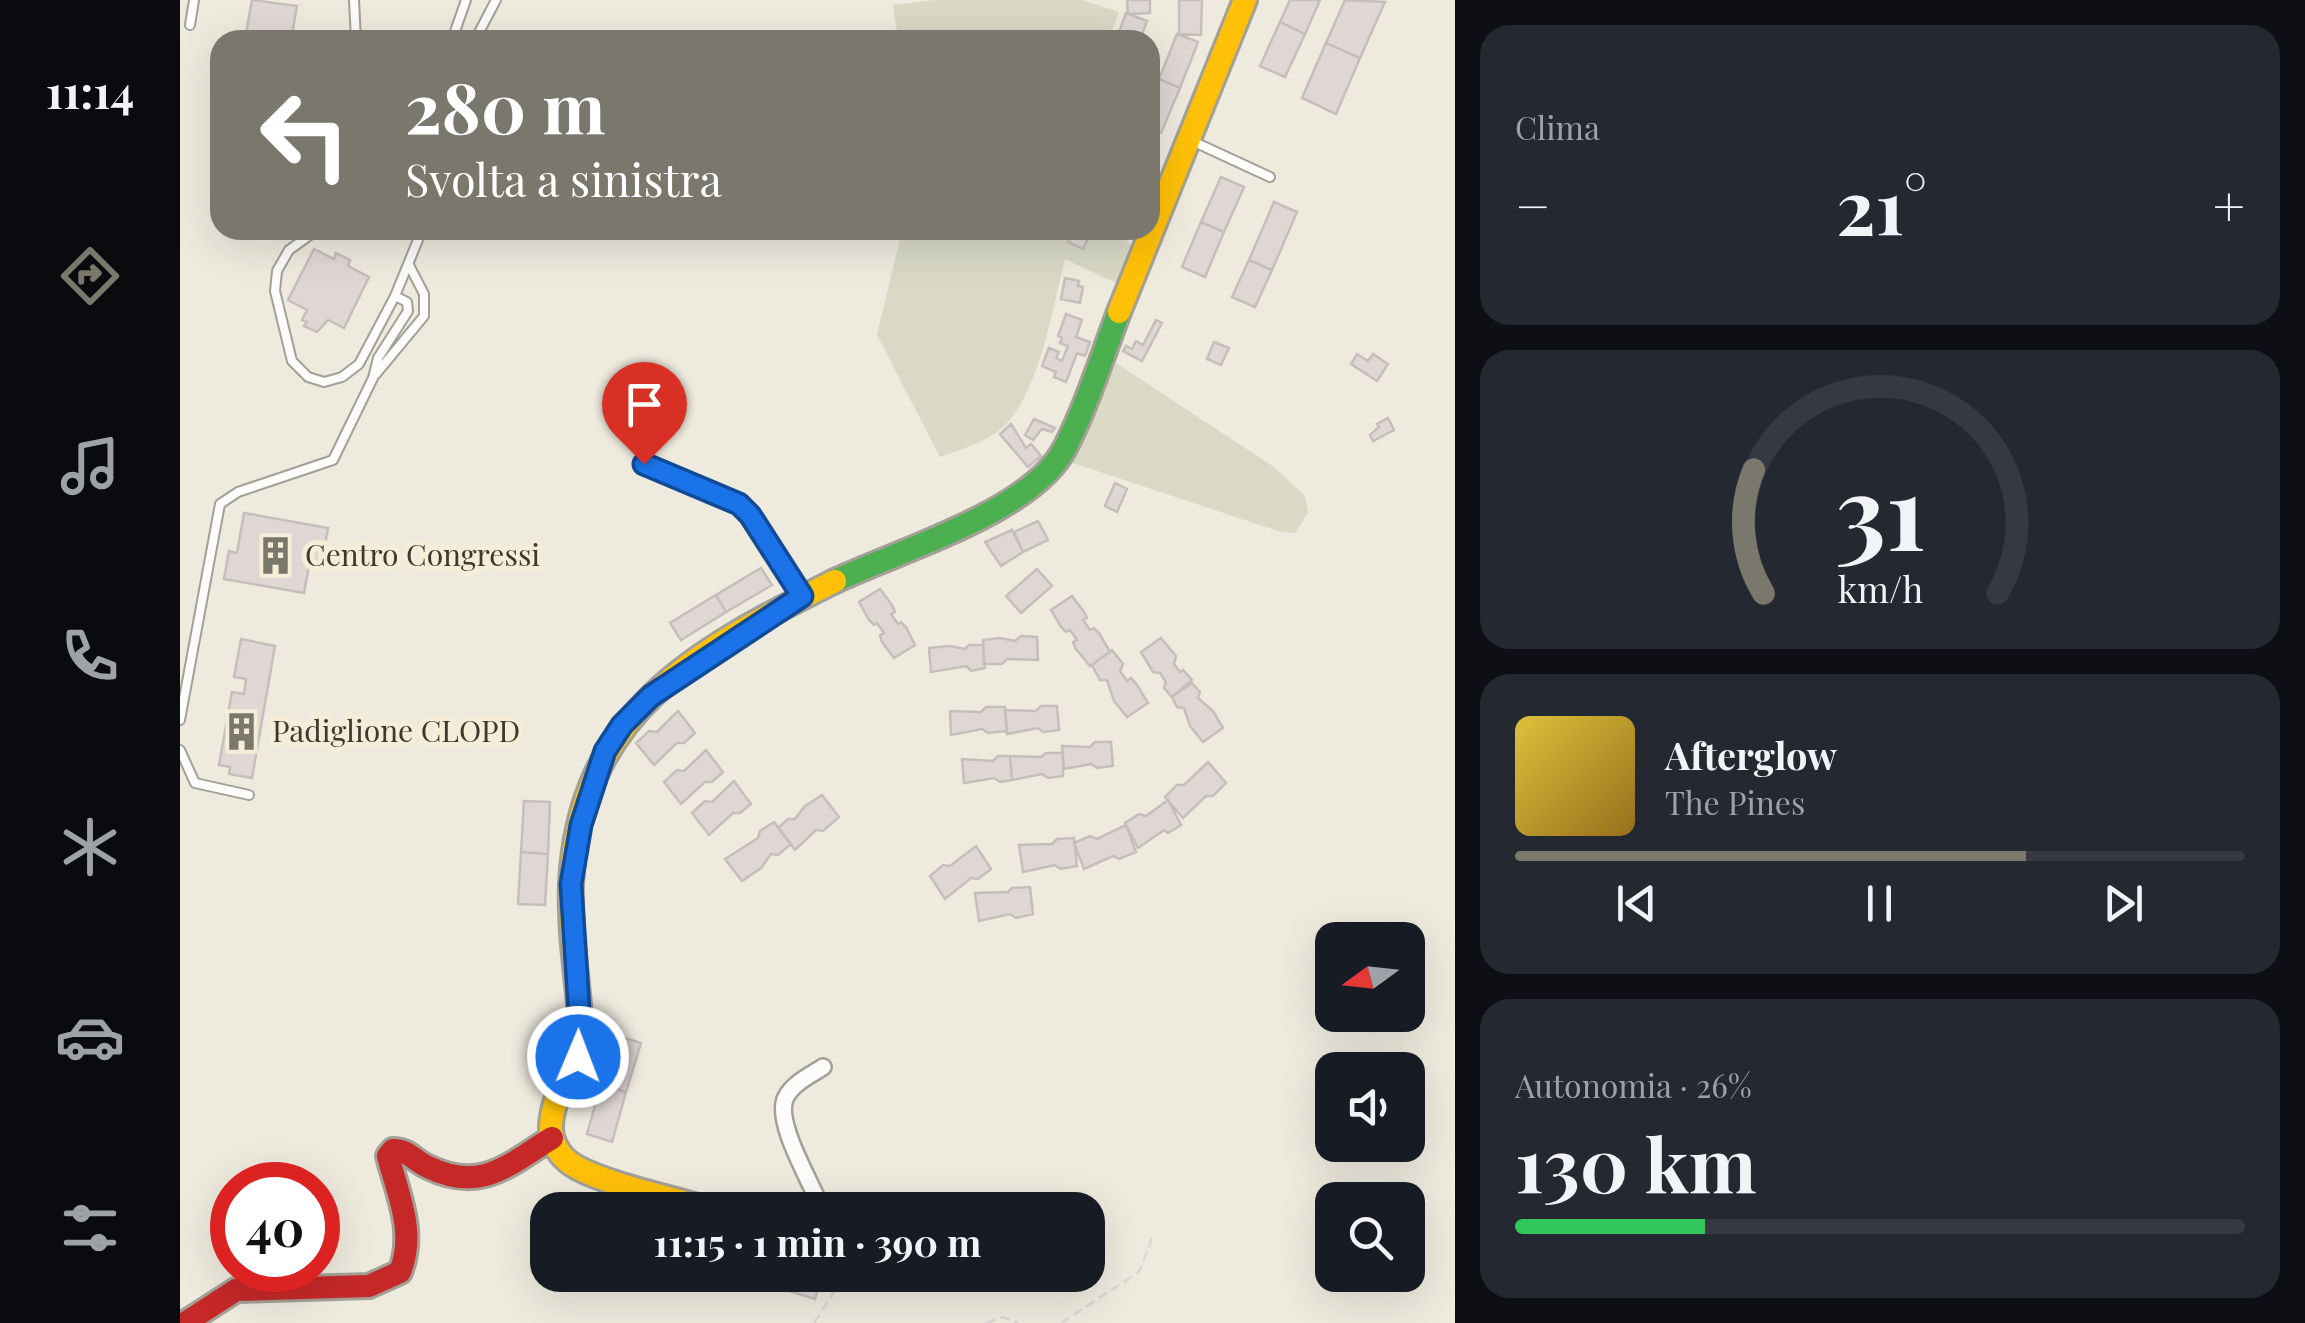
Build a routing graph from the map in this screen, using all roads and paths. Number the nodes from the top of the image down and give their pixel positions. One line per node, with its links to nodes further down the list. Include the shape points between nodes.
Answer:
1 (194, 0): 6 (lane)
2 (354, 0): 7 (lane)
3 (466, 0): 8 (lane)
4 (496, 0): 9 (lane)
5 (1246, 4): 10 (street)
6 (190, 25)
7 (356, 30)
8 (456, 30)
9 (480, 30)
10 (1190, 140): 11 (lane); 12 (street)
11 (1270, 177)
12 (1160, 214)
13 (303, 240): 17 (lane, via 289,250 275,281 290,353 302,373 324,382 350,372)
14 (418, 240): 16 (lane)
15 (1149, 240): 20 (street, via 1064,450 1043,478 1012,502)
16 (409, 264): 17 (lane); 18 (lane, via 424,294 424,316)
17 (395, 296): 18 (lane, via 408,302 408,311)
18 (373, 378): 21 (lane, via 333,460 220,504)
19 (644, 464): 20 (street, via 739,504)
20 (802, 596): 25 (street, via 641,704 598,766 571,884 581,1040 550,1118)
21 (180, 720)
22 (180, 750): 23 (lane, via 195,783)
23 (249, 795)
24 (824, 1067): 27 (street, via 792,1089 782,1108)
25 (552, 1138): 26 (street, via 579,1169); 30 (street, via 479,1179 426,1167 394,1150 388,1156 408,1246 400,1272 359,1287 245,1288 226,1293)
26 (654, 1192)
27 (814, 1192)
28 (1152, 1238): 34 (path, via 1139,1272)
29 (833, 1292): 31 (path)
30 (184, 1323)
31 (814, 1323)
32 (986, 1323): 33 (path, via 1003,1317)
33 (1018, 1323)
34 (1061, 1323)

